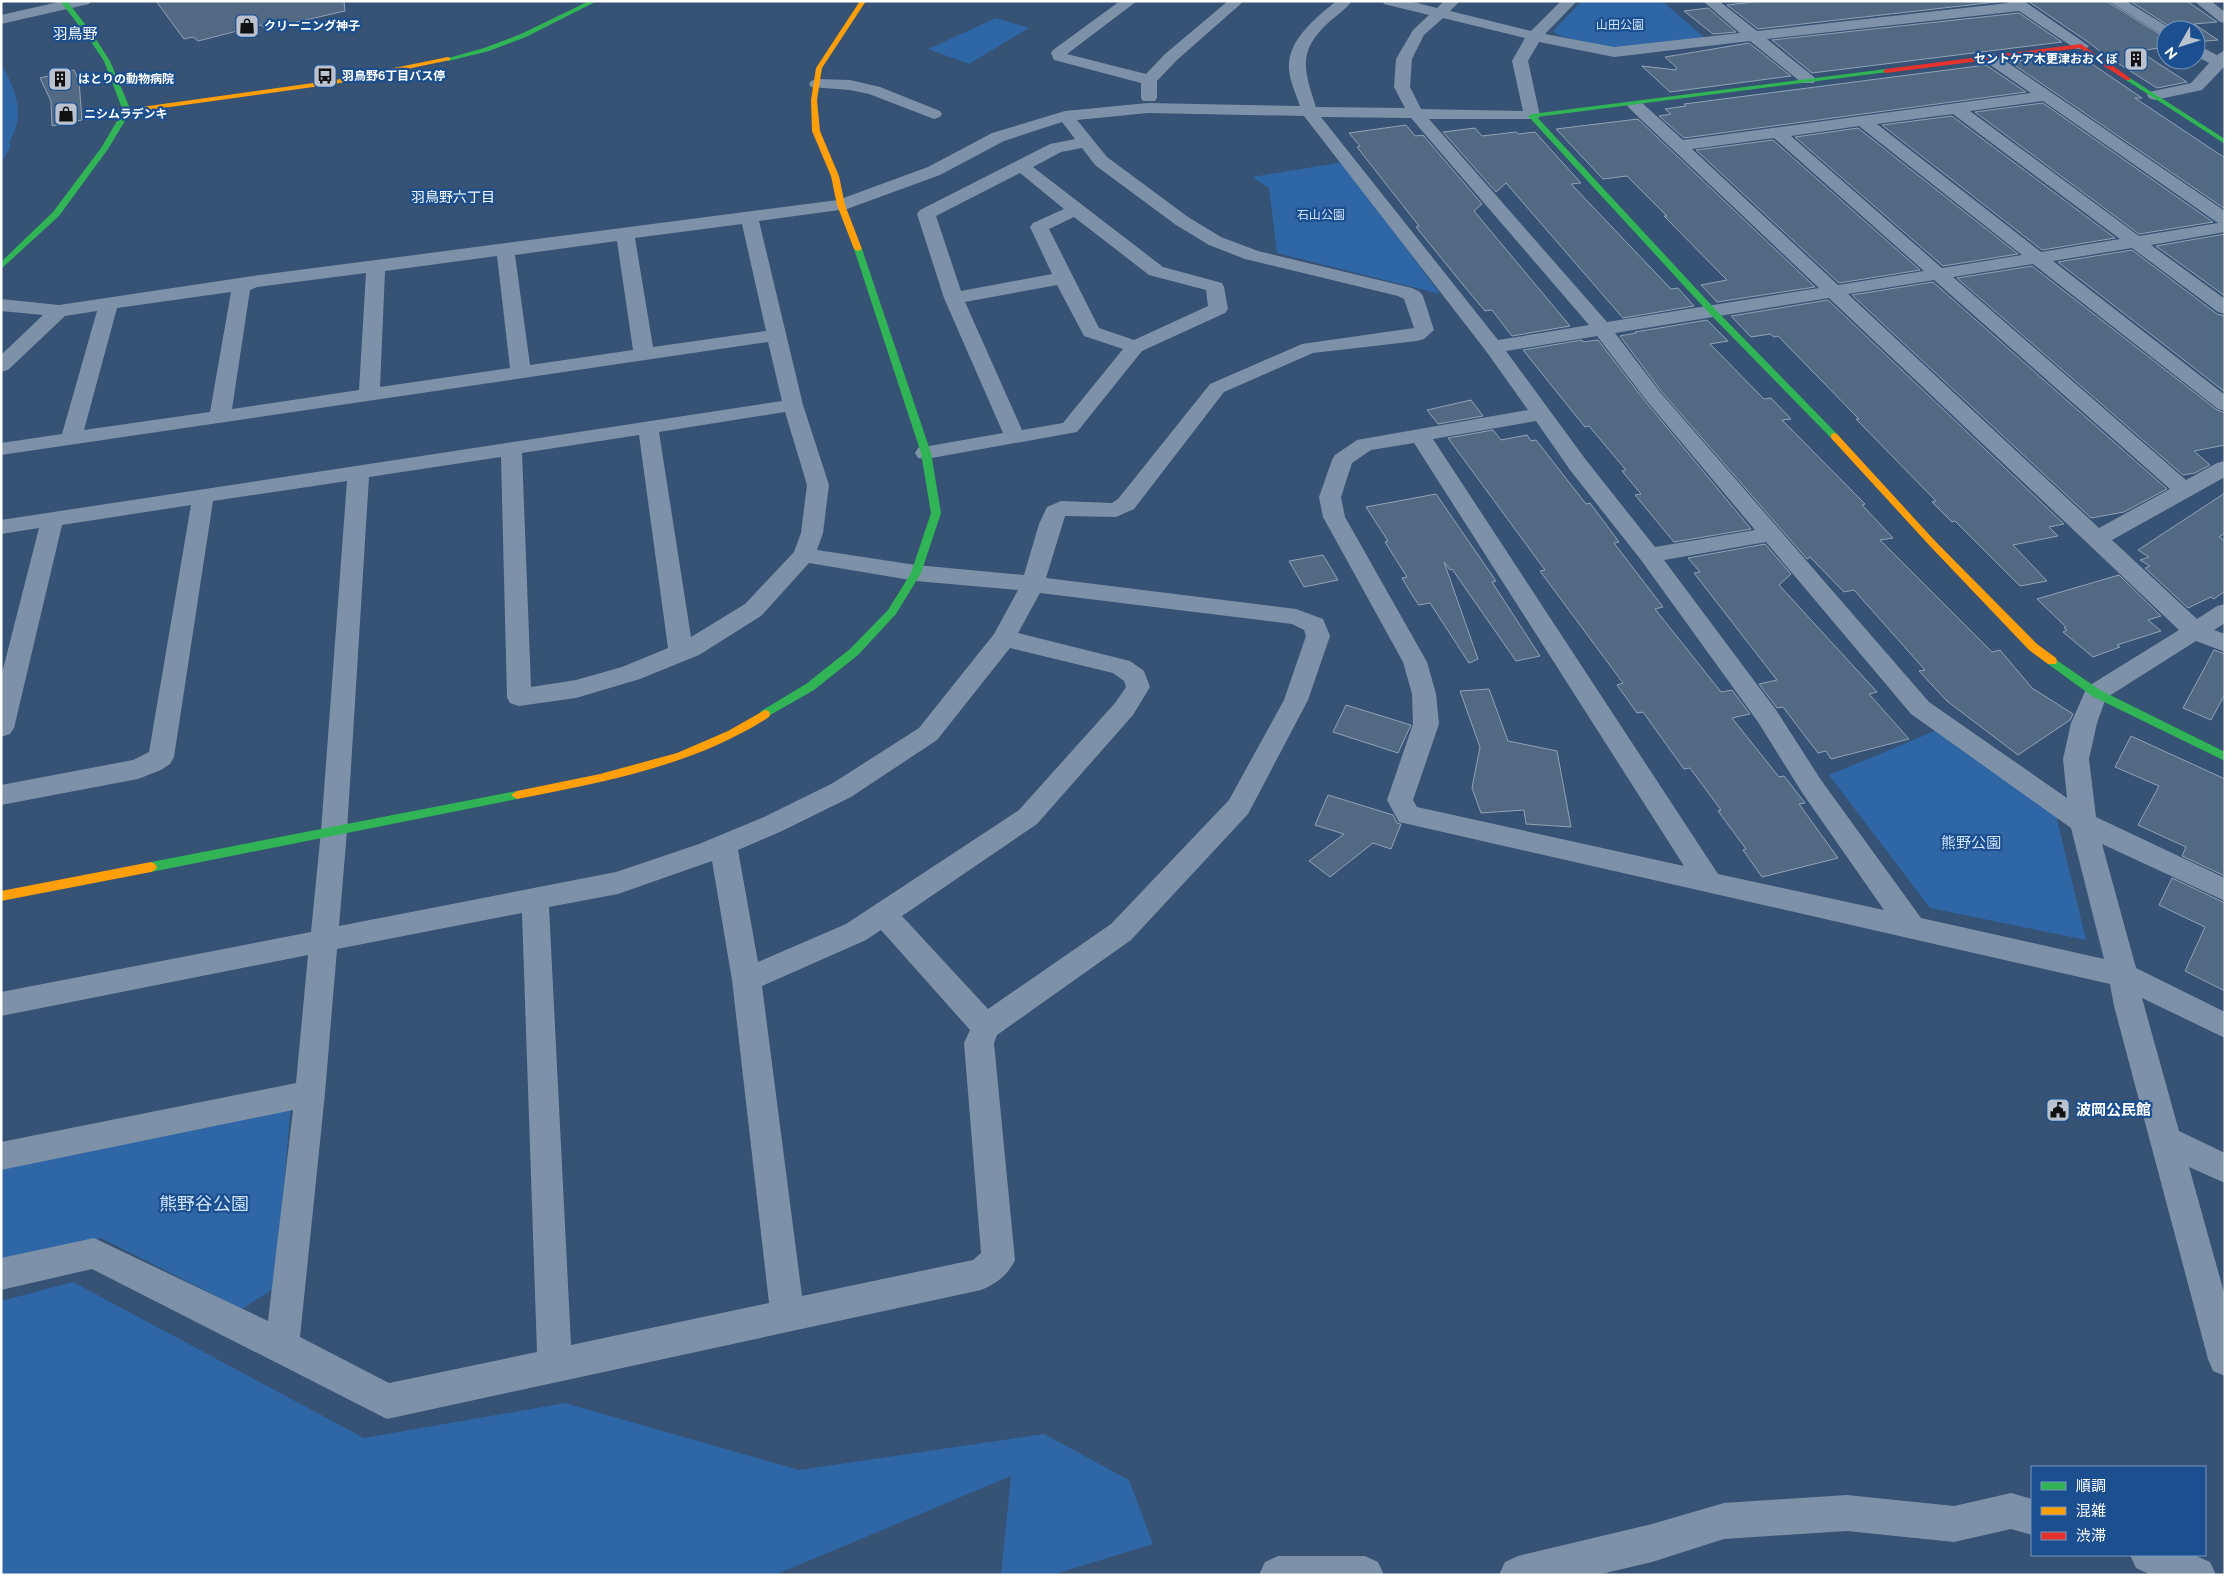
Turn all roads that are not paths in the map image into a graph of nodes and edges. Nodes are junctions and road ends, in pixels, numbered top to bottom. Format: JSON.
{"nodes":[{"id":1,"x":84,"y":1,"type":"edge"},
{"id":2,"x":594,"y":1,"type":"edge"},
{"id":3,"x":863,"y":1,"type":"edge"},
{"id":4,"x":1130,"y":1,"type":"edge"},
{"id":5,"x":1236,"y":1,"type":"edge"},
{"id":6,"x":1345,"y":1,"type":"edge"},
{"id":7,"x":1390,"y":1,"type":"edge"},
{"id":8,"x":1453,"y":1,"type":"edge"},
{"id":9,"x":1570,"y":1,"type":"edge"},
{"id":10,"x":1710,"y":1,"type":"edge"},
{"id":11,"x":2115,"y":1,"type":"edge"},
{"id":12,"x":2201,"y":1,"type":"edge"},
{"id":13,"x":64,"y":3,"type":"edge"},
{"id":14,"x":2017,"y":4,"type":"edge"},
{"id":15,"x":1440,"y":12,"type":"junction"},
{"id":16,"x":2225,"y":18,"type":"edge"},
{"id":17,"x":1,"y":20,"type":"edge"},
{"id":18,"x":2156,"y":26,"type":"edge"},
{"id":19,"x":1534,"y":36,"type":"junction"},
{"id":20,"x":1754,"y":37,"type":"junction"},
{"id":21,"x":2081,"y":46,"type":"junction"},
{"id":22,"x":2206,"y":53,"type":"edge"},
{"id":23,"x":1989,"y":56,"type":"junction"},
{"id":24,"x":2222,"y":59,"type":"edge"},
{"id":25,"x":1150,"y":80,"type":"junction"},
{"id":26,"x":1808,"y":80,"type":"junction"},
{"id":27,"x":816,"y":84,"type":"junction"},
{"id":28,"x":2155,"y":95,"type":"junction"},
{"id":29,"x":2046,"y":96,"type":"junction"},
{"id":30,"x":1635,"y":105,"type":"junction"},
{"id":31,"x":1148,"y":108,"type":"junction"},
{"id":32,"x":1957,"y":109,"type":"junction"},
{"id":33,"x":127,"y":111,"type":"junction"},
{"id":34,"x":1310,"y":113,"type":"junction"},
{"id":35,"x":934,"y":114,"type":"dead end"},
{"id":36,"x":1416,"y":114,"type":"junction"},
{"id":37,"x":1065,"y":116,"type":"junction"},
{"id":38,"x":1532,"y":116,"type":"junction"},
{"id":39,"x":1864,"y":122,"type":"junction"},
{"id":40,"x":1778,"y":133,"type":"junction"},
{"id":41,"x":1086,"y":142,"type":"junction"},
{"id":42,"x":2225,"y":142,"type":"edge"},
{"id":43,"x":1679,"y":146,"type":"junction"},
{"id":44,"x":1021,"y":166,"type":"junction"},
{"id":45,"x":841,"y":205,"type":"junction"},
{"id":46,"x":1076,"y":210,"type":"junction"},
{"id":47,"x":749,"y":217,"type":"junction"},
{"id":48,"x":2225,"y":220,"type":"edge"},
{"id":49,"x":2225,"y":227,"type":"edge"},
{"id":50,"x":625,"y":234,"type":"junction"},
{"id":51,"x":2135,"y":241,"type":"junction"},
{"id":52,"x":512,"y":249,"type":"junction"},
{"id":53,"x":2035,"y":256,"type":"junction"},
{"id":54,"x":1,"y":267,"type":"edge"},
{"id":55,"x":370,"y":267,"type":"junction"},
{"id":56,"x":1937,"y":273,"type":"junction"},
{"id":57,"x":1063,"y":278,"type":"junction"},
{"id":58,"x":244,"y":284,"type":"junction"},
{"id":59,"x":1833,"y":291,"type":"junction"},
{"id":60,"x":954,"y":298,"type":"junction"},
{"id":61,"x":108,"y":303,"type":"junction"},
{"id":62,"x":1,"y":305,"type":"edge"},
{"id":63,"x":2225,"y":308,"type":"edge"},
{"id":64,"x":59,"y":311,"type":"junction"},
{"id":65,"x":1712,"y":311,"type":"junction"},
{"id":66,"x":1603,"y":330,"type":"junction"},
{"id":67,"x":777,"y":335,"type":"junction"},
{"id":68,"x":1134,"y":347,"type":"junction"},
{"id":69,"x":1493,"y":347,"type":"junction"},
{"id":70,"x":644,"y":354,"type":"junction"},
{"id":71,"x":1,"y":366,"type":"edge"},
{"id":72,"x":522,"y":372,"type":"junction"},
{"id":73,"x":369,"y":395,"type":"junction"},
{"id":74,"x":793,"y":405,"type":"junction"},
{"id":75,"x":2225,"y":405,"type":"edge"},
{"id":76,"x":1541,"y":414,"type":"junction"},
{"id":77,"x":220,"y":417,"type":"junction"},
{"id":78,"x":648,"y":427,"type":"junction"},
{"id":79,"x":1420,"y":436,"type":"junction"},
{"id":80,"x":1015,"y":437,"type":"junction"},
{"id":81,"x":71,"y":439,"type":"junction"},
{"id":82,"x":1,"y":449,"type":"edge"},
{"id":83,"x":511,"y":449,"type":"junction"},
{"id":84,"x":926,"y":453,"type":"junction"},
{"id":85,"x":2225,"y":468,"type":"edge"},
{"id":86,"x":358,"y":472,"type":"junction"},
{"id":87,"x":2184,"y":490,"type":"junction"},
{"id":88,"x":203,"y":496,"type":"junction"},
{"id":89,"x":52,"y":520,"type":"junction"},
{"id":90,"x":1,"y":527,"type":"edge"},
{"id":91,"x":1771,"y":534,"type":"junction"},
{"id":92,"x":2097,"y":539,"type":"junction"},
{"id":93,"x":804,"y":554,"type":"junction"},
{"id":94,"x":1648,"y":555,"type":"junction"},
{"id":95,"x":916,"y":573,"type":"junction"},
{"id":96,"x":1033,"y":584,"type":"junction"},
{"id":97,"x":2225,"y":612,"type":"edge"},
{"id":98,"x":2195,"y":632,"type":"junction"},
{"id":99,"x":1004,"y":638,"type":"junction"},
{"id":100,"x":2225,"y":644,"type":"edge"},
{"id":101,"x":681,"y":653,"type":"junction"},
{"id":102,"x":2096,"y":693,"type":"junction"},
{"id":103,"x":1,"y":728,"type":"edge"},
{"id":104,"x":2225,"y":756,"type":"edge"},
{"id":105,"x":1,"y":795,"type":"edge"},
{"id":106,"x":2083,"y":823,"type":"junction"},
{"id":107,"x":334,"y":831,"type":"junction"},
{"id":108,"x":723,"y":845,"type":"junction"},
{"id":109,"x":1709,"y":882,"type":"junction"},
{"id":110,"x":2225,"y":890,"type":"edge"},
{"id":111,"x":1,"y":896,"type":"edge"},
{"id":112,"x":535,"y":899,"type":"junction"},
{"id":113,"x":883,"y":914,"type":"junction"},
{"id":114,"x":1912,"y":928,"type":"junction"},
{"id":115,"x":323,"y":940,"type":"junction"},
{"id":116,"x":2123,"y":975,"type":"junction"},
{"id":117,"x":747,"y":980,"type":"junction"},
{"id":118,"x":1,"y":1004,"type":"edge"},
{"id":119,"x":2225,"y":1026,"type":"edge"},
{"id":120,"x":986,"y":1027,"type":"junction"},
{"id":121,"x":310,"y":1093,"type":"junction"},
{"id":122,"x":2165,"y":1140,"type":"junction"},
{"id":123,"x":1,"y":1156,"type":"edge"},
{"id":124,"x":2225,"y":1169,"type":"edge"},
{"id":125,"x":1,"y":1274,"type":"edge"},
{"id":126,"x":787,"y":1316,"type":"junction"},
{"id":127,"x":282,"y":1346,"type":"junction"},
{"id":128,"x":2225,"y":1359,"type":"edge"},
{"id":129,"x":555,"y":1365,"type":"junction"},
{"id":130,"x":2031,"y":1517,"type":"edge"},
{"id":131,"x":2151,"y":1556,"type":"edge"},
{"id":132,"x":1278,"y":1575,"type":"edge"},
{"id":133,"x":1365,"y":1575,"type":"edge"},
{"id":134,"x":1518,"y":1575,"type":"edge"},
{"id":135,"x":2197,"y":1575,"type":"edge"}],
"edges":[{"from":1,"to":13,"type":"street"},
{"from":2,"to":33,"type":"street"},
{"from":3,"to":27,"type":"street"},
{"from":4,"to":25,"type":"street"},
{"from":5,"to":25,"type":"street"},
{"from":6,"to":34,"type":"street"},
{"from":7,"to":15,"type":"street"},
{"from":8,"to":15,"type":"street"},
{"from":9,"to":19,"type":"street"},
{"from":10,"to":20,"type":"street"},
{"from":11,"to":18,"type":"street"},
{"from":12,"to":16,"type":"street"},
{"from":13,"to":17,"type":"street"},
{"from":13,"to":33,"type":"street"},
{"from":14,"to":20,"type":"street"},
{"from":14,"to":21,"type":"street"},
{"from":15,"to":19,"type":"street"},
{"from":15,"to":36,"type":"street"},
{"from":19,"to":20,"type":"street"},
{"from":19,"to":38,"type":"street"},
{"from":20,"to":26,"type":"street"},
{"from":21,"to":23,"type":"street"},
{"from":21,"to":28,"type":"street"},
{"from":22,"to":24,"type":"street"},
{"from":23,"to":26,"type":"street"},
{"from":23,"to":29,"type":"street"},
{"from":24,"to":28,"type":"street"},
{"from":25,"to":31,"type":"street"},
{"from":26,"to":30,"type":"street"},
{"from":27,"to":35,"type":"street"},
{"from":27,"to":45,"type":"street"},
{"from":28,"to":42,"type":"street"},
{"from":29,"to":32,"type":"street"},
{"from":29,"to":48,"type":"street"},
{"from":30,"to":38,"type":"street"},
{"from":30,"to":43,"type":"street"},
{"from":31,"to":34,"type":"street"},
{"from":31,"to":37,"type":"street"},
{"from":32,"to":39,"type":"street"},
{"from":32,"to":51,"type":"street"},
{"from":33,"to":54,"type":"street"},
{"from":34,"to":36,"type":"street"},
{"from":34,"to":69,"type":"street"},
{"from":36,"to":38,"type":"street"},
{"from":36,"to":66,"type":"street"},
{"from":37,"to":41,"type":"street"},
{"from":37,"to":45,"type":"street"},
{"from":38,"to":65,"type":"street"},
{"from":39,"to":40,"type":"street"},
{"from":39,"to":53,"type":"street"},
{"from":40,"to":43,"type":"street"},
{"from":40,"to":56,"type":"street"},
{"from":41,"to":44,"type":"street"},
{"from":41,"to":96,"type":"street"},
{"from":43,"to":59,"type":"street"},
{"from":44,"to":46,"type":"street"},
{"from":44,"to":60,"type":"street"},
{"from":45,"to":47,"type":"street"},
{"from":45,"to":84,"type":"street"},
{"from":46,"to":57,"type":"street"},
{"from":46,"to":68,"type":"street"},
{"from":47,"to":50,"type":"street"},
{"from":47,"to":67,"type":"street"},
{"from":49,"to":51,"type":"street"},
{"from":50,"to":52,"type":"street"},
{"from":50,"to":70,"type":"street"},
{"from":51,"to":53,"type":"street"},
{"from":51,"to":63,"type":"street"},
{"from":52,"to":55,"type":"street"},
{"from":52,"to":72,"type":"street"},
{"from":53,"to":56,"type":"street"},
{"from":53,"to":75,"type":"street"},
{"from":55,"to":58,"type":"street"},
{"from":55,"to":73,"type":"street"},
{"from":56,"to":59,"type":"street"},
{"from":56,"to":87,"type":"street"},
{"from":57,"to":60,"type":"street"},
{"from":57,"to":68,"type":"street"},
{"from":58,"to":61,"type":"street"},
{"from":58,"to":77,"type":"street"},
{"from":59,"to":65,"type":"street"},
{"from":59,"to":92,"type":"street"},
{"from":60,"to":80,"type":"street"},
{"from":61,"to":64,"type":"street"},
{"from":61,"to":81,"type":"street"},
{"from":62,"to":64,"type":"street"},
{"from":64,"to":71,"type":"street"},
{"from":65,"to":66,"type":"street"},
{"from":65,"to":102,"type":"street"},
{"from":66,"to":69,"type":"street"},
{"from":66,"to":91,"type":"street"},
{"from":67,"to":70,"type":"street"},
{"from":67,"to":74,"type":"street"},
{"from":68,"to":80,"type":"street"},
{"from":69,"to":76,"type":"street"},
{"from":70,"to":72,"type":"street"},
{"from":72,"to":73,"type":"street"},
{"from":73,"to":77,"type":"street"},
{"from":74,"to":78,"type":"street"},
{"from":74,"to":93,"type":"street"},
{"from":76,"to":79,"type":"street"},
{"from":76,"to":94,"type":"street"},
{"from":77,"to":81,"type":"street"},
{"from":78,"to":83,"type":"street"},
{"from":78,"to":101,"type":"street"},
{"from":79,"to":109,"type":"street"},
{"from":79,"to":109,"type":"street"},
{"from":80,"to":84,"type":"street"},
{"from":81,"to":82,"type":"street"},
{"from":83,"to":86,"type":"street"},
{"from":83,"to":101,"type":"street"},
{"from":84,"to":95,"type":"street"},
{"from":85,"to":87,"type":"street"},
{"from":86,"to":88,"type":"street"},
{"from":86,"to":107,"type":"street"},
{"from":87,"to":92,"type":"street"},
{"from":88,"to":89,"type":"street"},
{"from":88,"to":105,"type":"street"},
{"from":89,"to":90,"type":"street"},
{"from":89,"to":103,"type":"street"},
{"from":91,"to":94,"type":"street"},
{"from":91,"to":106,"type":"street"},
{"from":92,"to":98,"type":"street"},
{"from":93,"to":95,"type":"street"},
{"from":93,"to":101,"type":"street"},
{"from":94,"to":114,"type":"street"},
{"from":95,"to":96,"type":"street"},
{"from":95,"to":107,"type":"street"},
{"from":96,"to":99,"type":"street"},
{"from":96,"to":120,"type":"street"},
{"from":97,"to":98,"type":"street"},
{"from":98,"to":100,"type":"street"},
{"from":98,"to":102,"type":"street"},
{"from":99,"to":108,"type":"street"},
{"from":99,"to":113,"type":"street"},
{"from":102,"to":104,"type":"street"},
{"from":102,"to":106,"type":"street"},
{"from":106,"to":110,"type":"street"},
{"from":106,"to":116,"type":"street"},
{"from":107,"to":111,"type":"street"},
{"from":107,"to":115,"type":"street"},
{"from":108,"to":112,"type":"street"},
{"from":108,"to":117,"type":"street"},
{"from":109,"to":114,"type":"street"},
{"from":112,"to":115,"type":"street"},
{"from":112,"to":129,"type":"street"},
{"from":113,"to":117,"type":"street"},
{"from":113,"to":120,"type":"street"},
{"from":114,"to":116,"type":"street"},
{"from":115,"to":118,"type":"street"},
{"from":115,"to":121,"type":"street"},
{"from":116,"to":119,"type":"street"},
{"from":116,"to":122,"type":"street"},
{"from":117,"to":126,"type":"street"},
{"from":120,"to":126,"type":"street"},
{"from":121,"to":123,"type":"street"},
{"from":121,"to":127,"type":"street"},
{"from":122,"to":124,"type":"street"},
{"from":122,"to":128,"type":"street"},
{"from":125,"to":127,"type":"street"},
{"from":126,"to":129,"type":"street"},
{"from":127,"to":129,"type":"street"},
{"from":130,"to":134,"type":"street"},
{"from":131,"to":135,"type":"street"},
{"from":132,"to":133,"type":"street"}]}
